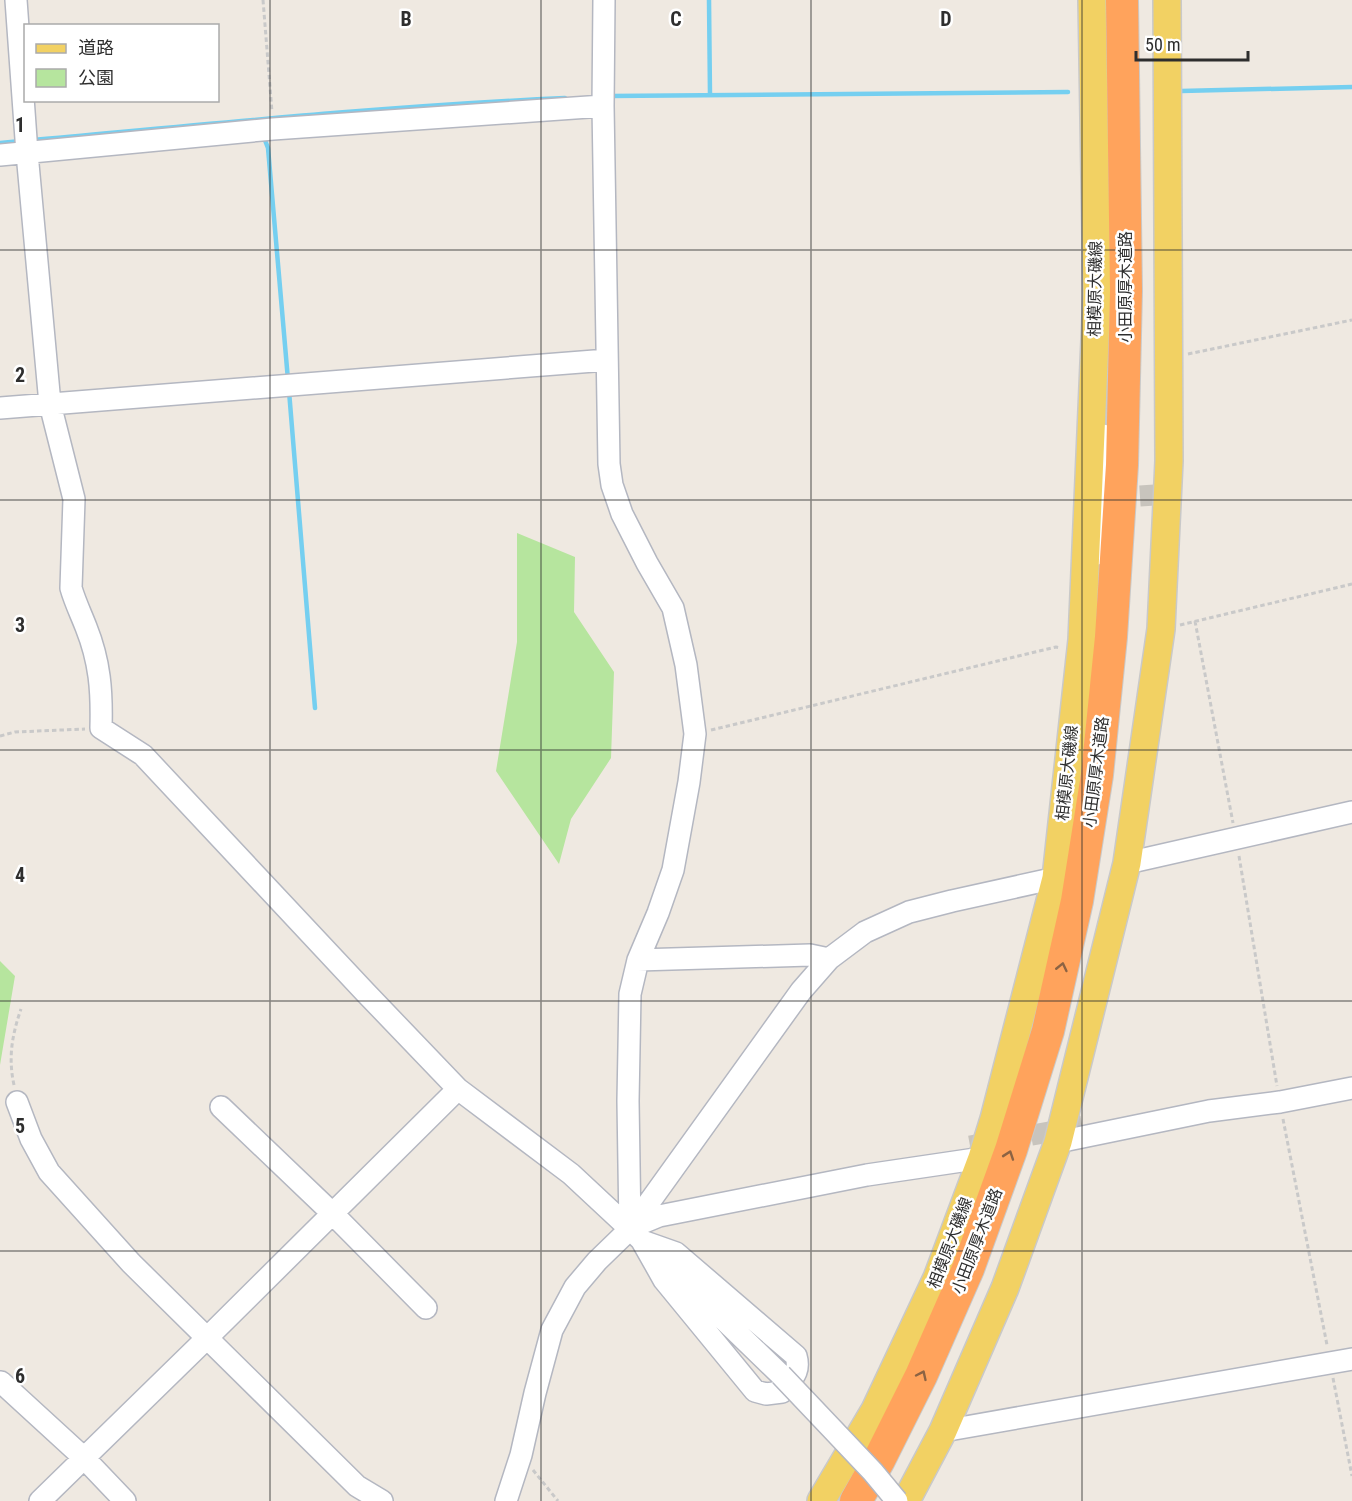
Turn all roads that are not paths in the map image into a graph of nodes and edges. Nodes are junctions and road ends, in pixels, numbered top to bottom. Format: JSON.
{"nodes":[{"id":1,"x":16,"y":0,"type":"edge"},
{"id":2,"x":604,"y":0,"type":"edge"},
{"id":3,"x":1092,"y":0,"type":"edge"},
{"id":4,"x":1122,"y":0,"type":"edge"},
{"id":5,"x":1142,"y":0,"type":"edge"},
{"id":6,"x":1167,"y":0,"type":"edge"},
{"id":7,"x":603,"y":106,"type":"junction"},
{"id":8,"x":27,"y":153,"type":"junction"},
{"id":9,"x":0,"y":155,"type":"edge"},
{"id":10,"x":1167,"y":292,"type":"junction"},
{"id":11,"x":1097,"y":294,"type":"junction"},
{"id":12,"x":607,"y":360,"type":"junction"},
{"id":13,"x":50,"y":404,"type":"junction"},
{"id":14,"x":0,"y":408,"type":"edge"},
{"id":15,"x":1152,"y":687,"type":"junction"},
{"id":16,"x":1073,"y":719,"type":"junction"},
{"id":17,"x":1352,"y":812,"type":"edge"},
{"id":18,"x":1127,"y":863,"type":"junction"},
{"id":19,"x":1056,"y":878,"type":"junction"},
{"id":20,"x":829,"y":959,"type":"junction"},
{"id":21,"x":638,"y":960,"type":"junction"},
{"id":22,"x":1352,"y":1088,"type":"edge"},
{"id":23,"x":458,"y":1089,"type":"junction"},
{"id":24,"x":17,"y":1102,"type":"road end"},
{"id":25,"x":221,"y":1107,"type":"dead end"},
{"id":26,"x":1209,"y":1111,"type":"junction"},
{"id":27,"x":1089,"y":1125,"type":"tunnel mouth"},
{"id":28,"x":1058,"y":1142,"type":"junction"},
{"id":29,"x":976,"y":1152,"type":"junction"},
{"id":30,"x":333,"y":1214,"type":"junction"},
{"id":31,"x":636,"y":1235,"type":"junction"},
{"id":32,"x":426,"y":1308,"type":"dead end"},
{"id":33,"x":207,"y":1338,"type":"junction"},
{"id":34,"x":1352,"y":1359,"type":"edge"},
{"id":35,"x":2,"y":1382,"type":"dead end"},
{"id":36,"x":943,"y":1431,"type":"junction"},
{"id":37,"x":84,"y":1458,"type":"junction"},
{"id":38,"x":40,"y":1501,"type":"edge"},
{"id":39,"x":125,"y":1501,"type":"edge"},
{"id":40,"x":382,"y":1501,"type":"edge"},
{"id":41,"x":506,"y":1501,"type":"edge"},
{"id":42,"x":821,"y":1501,"type":"edge"},
{"id":43,"x":856,"y":1501,"type":"edge"},
{"id":44,"x":878,"y":1501,"type":"edge"},
{"id":45,"x":897,"y":1501,"type":"edge"},
{"id":46,"x":906,"y":1501,"type":"edge"}],
"edges":[{"from":1,"to":8,"type":"street"},
{"from":2,"to":7,"type":"street"},
{"from":3,"to":11,"type":"main road","name":"相模原大磯線"},
{"from":43,"to":4,"type":"highway","name":"小田原厚木道路","one_way":true},
{"from":5,"to":44,"type":"highway","name":"小田原厚木道路"},
{"from":6,"to":10,"type":"main road"},
{"from":7,"to":8,"type":"street"},
{"from":7,"to":12,"type":"street"},
{"from":8,"to":9,"type":"street"},
{"from":8,"to":13,"type":"street"},
{"from":10,"to":15,"type":"main road"},
{"from":10,"to":15,"type":"street"},
{"from":11,"to":16,"type":"main road","name":"相模原大磯線"},
{"from":11,"to":16,"type":"street"},
{"from":12,"to":13,"type":"street"},
{"from":12,"to":21,"type":"street"},
{"from":13,"to":14,"type":"street"},
{"from":13,"to":23,"type":"street"},
{"from":15,"to":18,"type":"main road"},
{"from":16,"to":19,"type":"main road","name":"相模原大磯線"},
{"from":17,"to":18,"type":"street"},
{"from":18,"to":28,"type":"main road"},
{"from":19,"to":20,"type":"street"},
{"from":19,"to":29,"type":"main road","name":"相模原大磯線"},
{"from":20,"to":21,"type":"street"},
{"from":20,"to":31,"type":"street"},
{"from":21,"to":31,"type":"street"},
{"from":22,"to":26,"type":"street"},
{"from":23,"to":30,"type":"street"},
{"from":23,"to":31,"type":"street"},
{"from":24,"to":33,"type":"street"},
{"from":25,"to":30,"type":"street"},
{"from":26,"to":27,"type":"street"},
{"from":26,"to":28,"type":"street"},
{"from":28,"to":36,"type":"main road"},
{"from":29,"to":31,"type":"street"},
{"from":29,"to":42,"type":"main road","name":"相模原大磯線"},
{"from":30,"to":32,"type":"street"},
{"from":30,"to":33,"type":"street"},
{"from":31,"to":31,"type":"street"},
{"from":31,"to":41,"type":"street"},
{"from":31,"to":45,"type":"street","bridge":true},
{"from":33,"to":37,"type":"street"},
{"from":33,"to":40,"type":"street"},
{"from":34,"to":36,"type":"street"},
{"from":35,"to":37,"type":"street"},
{"from":36,"to":46,"type":"main road"},
{"from":37,"to":38,"type":"street"},
{"from":37,"to":39,"type":"street"}]}
